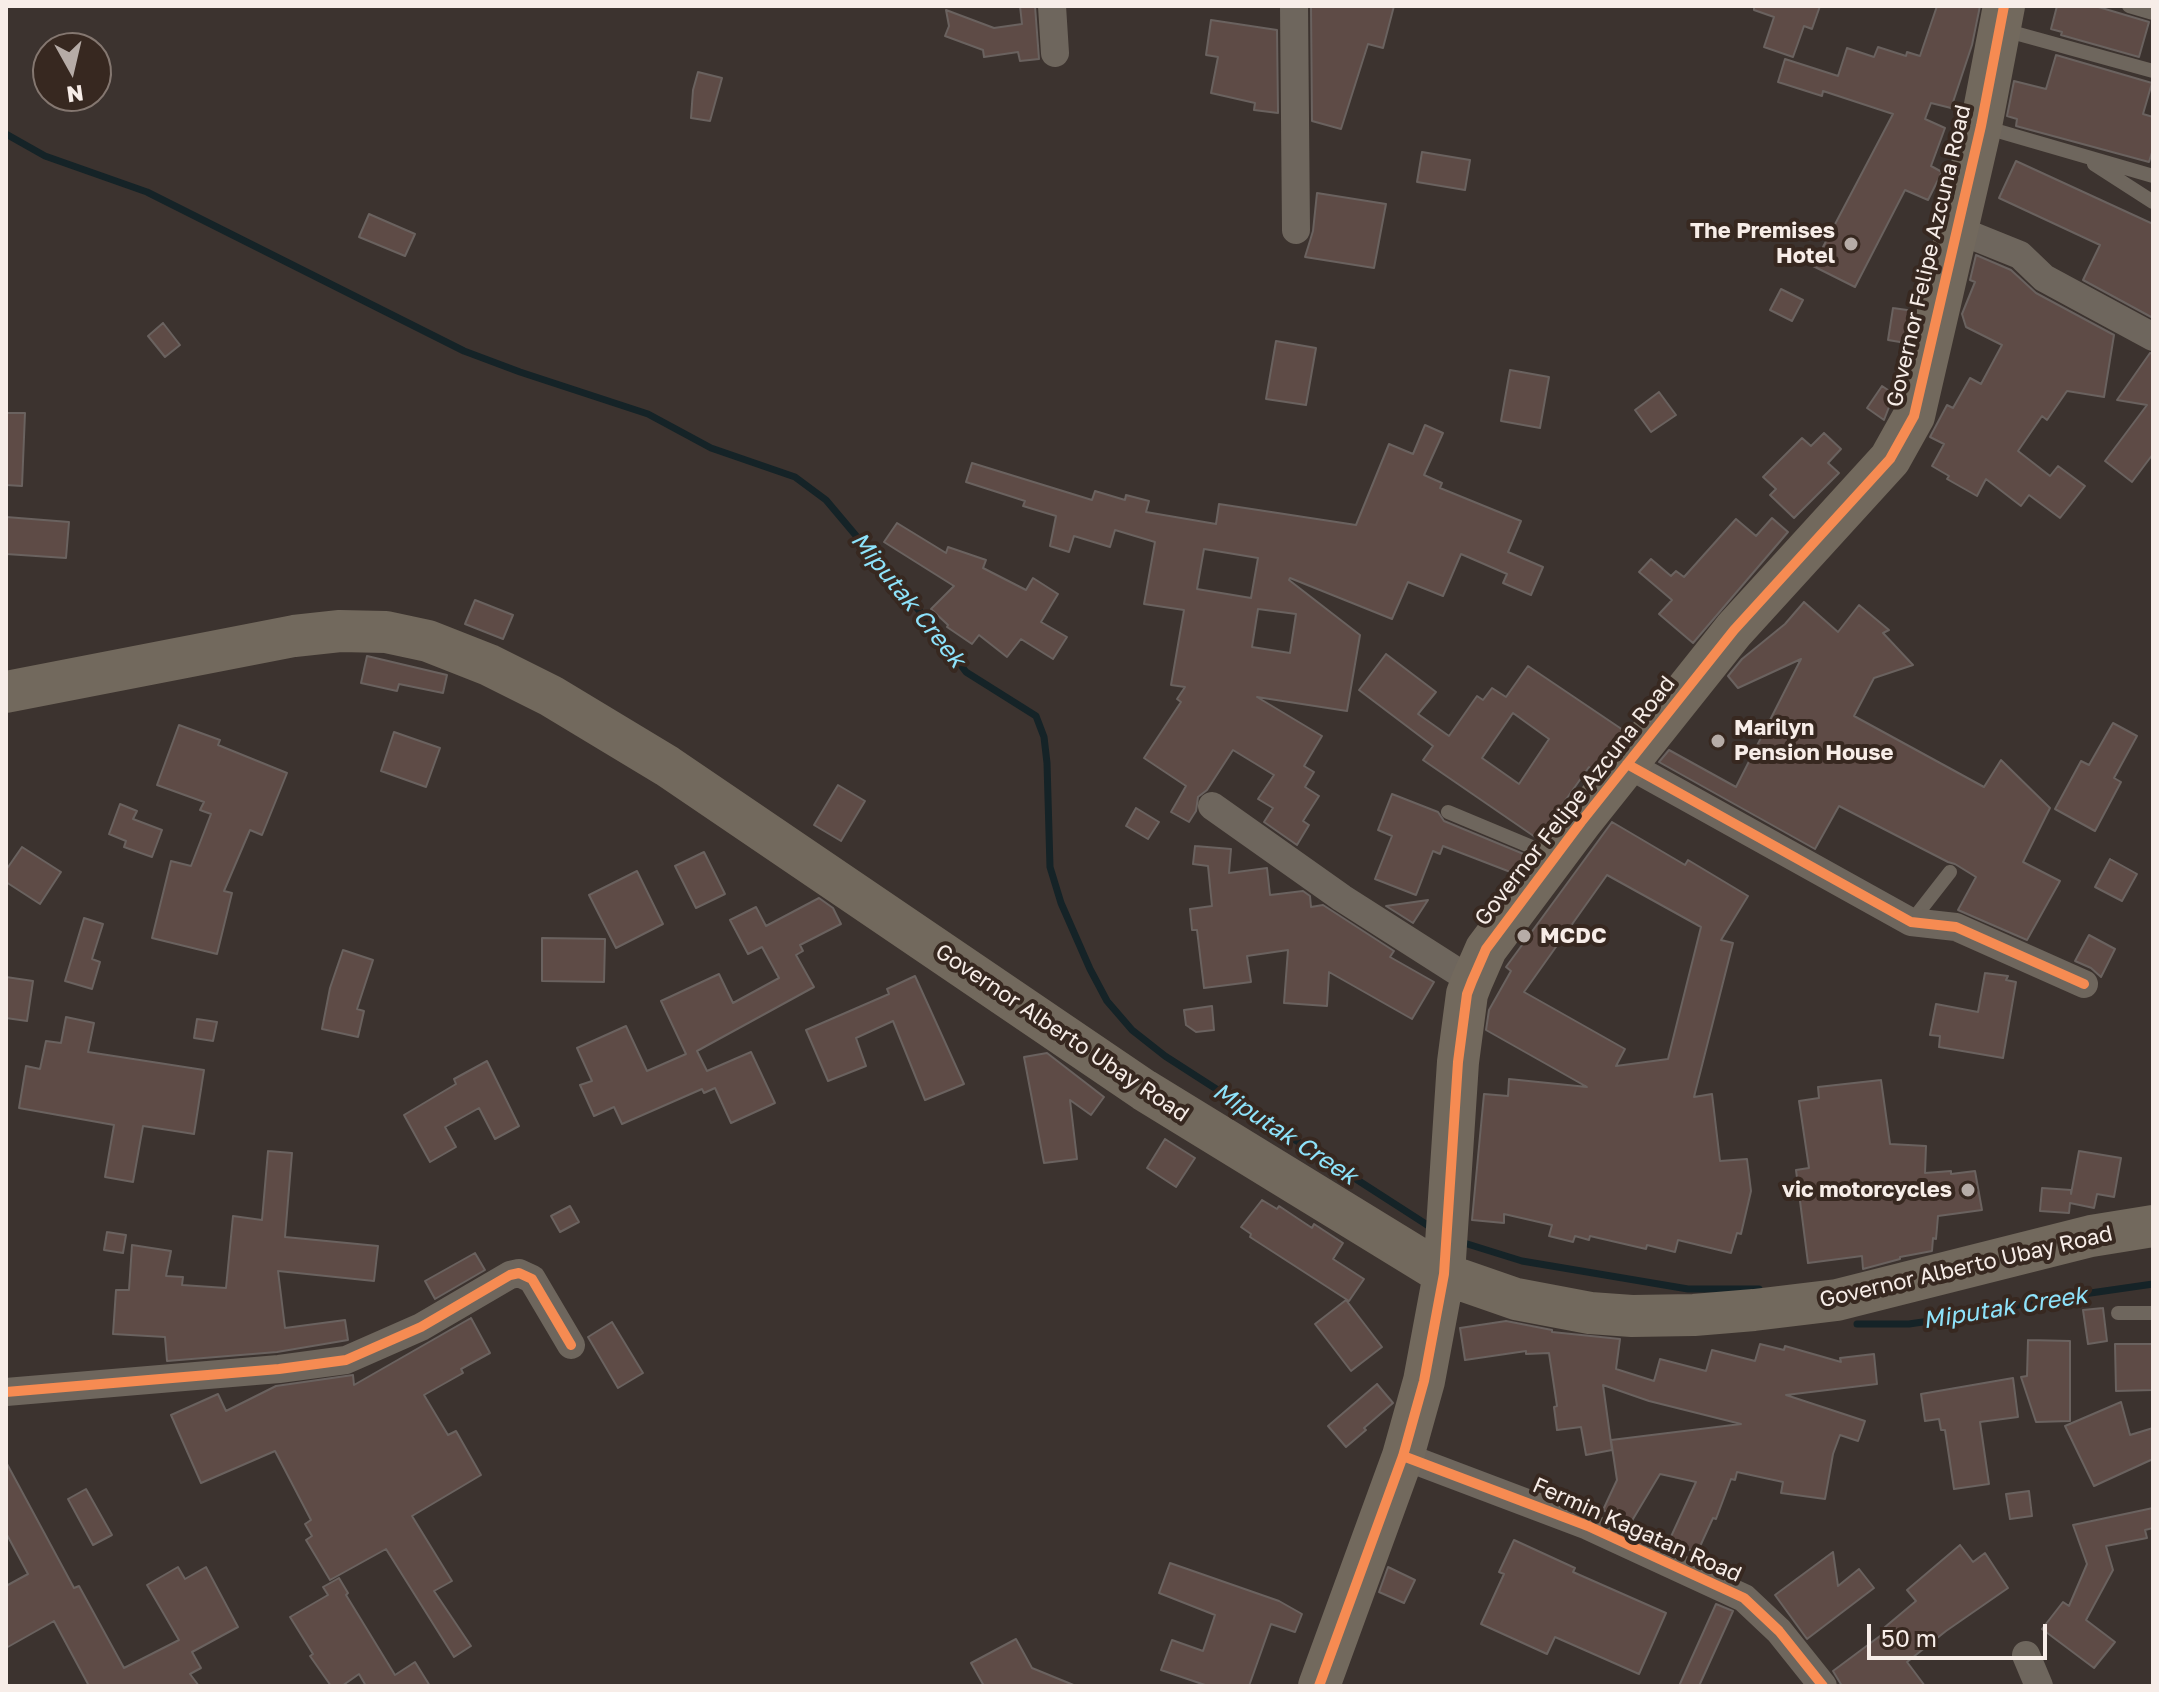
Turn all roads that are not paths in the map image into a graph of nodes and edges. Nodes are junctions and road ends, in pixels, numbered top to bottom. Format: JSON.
{"nodes":[{"id":1,"x":1052,"y":6,"type":"edge"},
{"id":2,"x":1294,"y":6,"type":"edge"},
{"id":3,"x":2129,"y":6,"type":"edge"},
{"id":4,"x":2153,"y":13,"type":"edge"},
{"id":5,"x":2002,"y":18,"type":"edge"},
{"id":6,"x":1055,"y":53,"type":"dead end"},
{"id":7,"x":2153,"y":71,"type":"edge"},
{"id":8,"x":1981,"y":126,"type":"junction"},
{"id":9,"x":2080,"y":156,"type":"junction"},
{"id":10,"x":2153,"y":176,"type":"edge"},
{"id":11,"x":2153,"y":202,"type":"edge"},
{"id":12,"x":1296,"y":230,"type":"dead end"},
{"id":13,"x":1958,"y":230,"type":"junction"},
{"id":14,"x":2153,"y":337,"type":"edge"},
{"id":15,"x":6,"y":692,"type":"edge"},
{"id":16,"x":1627,"y":764,"type":"junction"},
{"id":17,"x":1212,"y":806,"type":"dead end"},
{"id":18,"x":1448,"y":812,"type":"dead end"},
{"id":19,"x":1555,"y":856,"type":"junction"},
{"id":20,"x":1950,"y":872,"type":"dead end"},
{"id":21,"x":1911,"y":922,"type":"junction"},
{"id":22,"x":1472,"y":981,"type":"junction"},
{"id":23,"x":2084,"y":984,"type":"dead end"},
{"id":24,"x":2153,"y":1226,"type":"edge"},
{"id":25,"x":1445,"y":1244,"type":"junction"},
{"id":26,"x":2118,"y":1313,"type":"dead end"},
{"id":27,"x":2153,"y":1313,"type":"edge"},
{"id":28,"x":571,"y":1345,"type":"dead end"},
{"id":29,"x":6,"y":1392,"type":"edge"},
{"id":30,"x":1403,"y":1456,"type":"junction"},
{"id":31,"x":2026,"y":1655,"type":"dead end"},
{"id":32,"x":1319,"y":1686,"type":"edge"},
{"id":33,"x":1823,"y":1686,"type":"edge"},
{"id":34,"x":2039,"y":1686,"type":"edge"}],
"edges":[{"from":1,"to":6,"type":"street"},
{"from":2,"to":12,"type":"street"},
{"from":3,"to":4,"type":"lane"},
{"from":5,"to":7,"type":"lane"},
{"from":5,"to":8,"type":"main road","name":"Governor Felipe Azcuna Road"},
{"from":8,"to":9,"type":"lane"},
{"from":8,"to":13,"type":"main road","name":"Governor Felipe Azcuna Road"},
{"from":9,"to":10,"type":"lane"},
{"from":9,"to":11,"type":"lane"},
{"from":13,"to":14,"type":"street"},
{"from":13,"to":16,"type":"main road","name":"Governor Felipe Azcuna Road"},
{"from":15,"to":25,"type":"main road","name":"Governor Alberto Ubay Road"},
{"from":16,"to":19,"type":"main road","name":"Governor Felipe Azcuna Road"},
{"from":16,"to":21,"type":"street"},
{"from":17,"to":22,"type":"street"},
{"from":18,"to":19,"type":"lane"},
{"from":19,"to":22,"type":"main road","name":"Governor Felipe Azcuna Road"},
{"from":20,"to":21,"type":"lane"},
{"from":21,"to":23,"type":"street"},
{"from":22,"to":25,"type":"main road","name":"Governor Felipe Azcuna Road"},
{"from":24,"to":25,"type":"main road","name":"Governor Alberto Ubay Road"},
{"from":25,"to":30,"type":"main road","name":"Governor Felipe Azcuna Road"},
{"from":26,"to":27,"type":"lane"},
{"from":28,"to":29,"type":"street"},
{"from":30,"to":32,"type":"main road","name":"Governor Felipe Azcuna Road"},
{"from":30,"to":33,"type":"street","name":"Fermin Kagatan Road"},
{"from":31,"to":34,"type":"street"}]}
